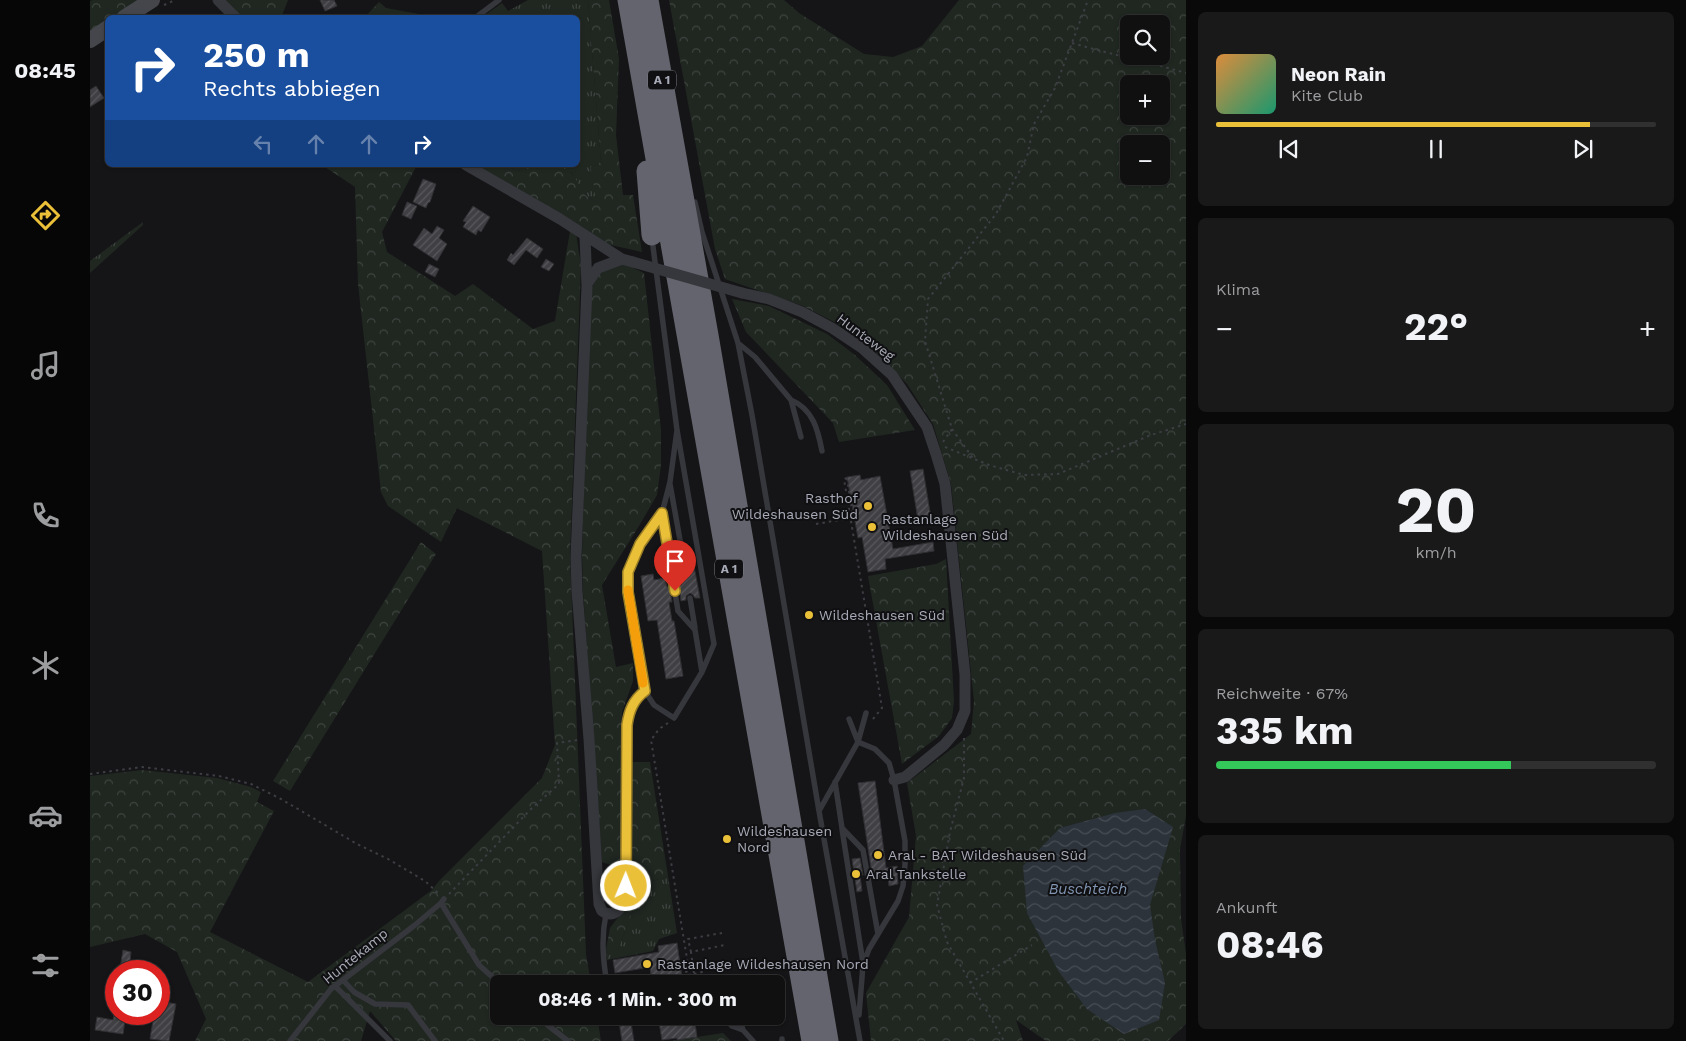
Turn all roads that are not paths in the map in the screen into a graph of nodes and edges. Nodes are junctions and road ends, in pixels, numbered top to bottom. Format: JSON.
{"nodes":[{"id":1,"x":152,"y":0,"type":"edge"},
{"id":2,"x":218,"y":0,"type":"edge"},
{"id":3,"x":499,"y":0,"type":"edge"},
{"id":4,"x":628,"y":0,"type":"edge"},
{"id":5,"x":648,"y":0,"type":"edge"},
{"id":6,"x":129,"y":15,"type":"edge"},
{"id":7,"x":233,"y":15,"type":"edge"},
{"id":8,"x":479,"y":15,"type":"edge"},
{"id":9,"x":105,"y":30,"type":"edge"},
{"id":10,"x":90,"y":40,"type":"edge"},
{"id":11,"x":646,"y":96,"type":"junction"},
{"id":12,"x":469,"y":167,"type":"edge"},
{"id":13,"x":692,"y":194,"type":"dead end"},
{"id":14,"x":652,"y":235,"type":"joint"},
{"id":15,"x":585,"y":236,"type":"junction"},
{"id":16,"x":627,"y":260,"type":"junction"},
{"id":17,"x":586,"y":286,"type":"junction"},
{"id":18,"x":738,"y":343,"type":"junction"},
{"id":19,"x":791,"y":400,"type":"junction"},
{"id":20,"x":677,"y":430,"type":"junction"},
{"id":21,"x":802,"y":437,"type":"dead end"},
{"id":22,"x":822,"y":451,"type":"dead end"},
{"id":23,"x":670,"y":482,"type":"junction"},
{"id":24,"x":662,"y":513,"type":"junction"},
{"id":25,"x":685,"y":568,"type":"dead end"},
{"id":26,"x":690,"y":598,"type":"dead end"},
{"id":27,"x":695,"y":630,"type":"junction"},
{"id":28,"x":702,"y":672,"type":"junction"},
{"id":29,"x":645,"y":691,"type":"junction"},
{"id":30,"x":866,"y":713,"type":"dead end"},
{"id":31,"x":848,"y":719,"type":"dead end"},
{"id":32,"x":858,"y":742,"type":"junction"},
{"id":33,"x":894,"y":780,"type":"junction"},
{"id":34,"x":835,"y":782,"type":"junction"},
{"id":35,"x":819,"y":811,"type":"junction"},
{"id":36,"x":842,"y":828,"type":"junction"},
{"id":37,"x":606,"y":914,"type":"junction"},
{"id":38,"x":878,"y":934,"type":"junction"},
{"id":39,"x":863,"y":965,"type":"junction"},
{"id":40,"x":490,"y":975,"type":"edge"},
{"id":41,"x":606,"y":975,"type":"edge"},
{"id":42,"x":343,"y":980,"type":"junction"},
{"id":43,"x":335,"y":986,"type":"junction"},
{"id":44,"x":858,"y":1024,"type":"junction"},
{"id":45,"x":548,"y":1025,"type":"edge"},
{"id":46,"x":731,"y":1025,"type":"edge"},
{"id":47,"x":742,"y":1025,"type":"edge"},
{"id":48,"x":743,"y":1030,"type":"junction"},
{"id":49,"x":290,"y":1041,"type":"edge"},
{"id":50,"x":390,"y":1041,"type":"edge"},
{"id":51,"x":435,"y":1041,"type":"edge"},
{"id":52,"x":568,"y":1041,"type":"edge"},
{"id":53,"x":753,"y":1041,"type":"edge"},
{"id":54,"x":812,"y":1041,"type":"edge"},
{"id":55,"x":828,"y":1041,"type":"edge"},
{"id":56,"x":860,"y":1041,"type":"edge"}],
"edges":[{"from":1,"to":6,"type":"main road"},
{"from":2,"to":7,"type":"street"},
{"from":3,"to":8,"type":"lane"},
{"from":4,"to":11,"type":"highway","number":"A 1"},
{"from":5,"to":55,"type":"highway","number":"A 1"},
{"from":9,"to":10,"type":"main road"},
{"from":11,"to":14,"type":"highway"},
{"from":11,"to":54,"type":"highway","number":"A 1"},
{"from":12,"to":15,"type":"street","name":"Hunteweg"},
{"from":13,"to":18,"type":"lane"},
{"from":14,"to":20,"type":"lane"},
{"from":15,"to":16,"type":"street","name":"Hunteweg"},
{"from":15,"to":17,"type":"street"},
{"from":16,"to":17,"type":"street"},
{"from":16,"to":33,"type":"street","name":"Hunteweg","bridge":true},
{"from":17,"to":37,"type":"street"},
{"from":18,"to":19,"type":"lane"},
{"from":18,"to":35,"type":"lane"},
{"from":19,"to":21,"type":"lane"},
{"from":19,"to":22,"type":"lane"},
{"from":20,"to":23,"type":"lane"},
{"from":20,"to":28,"type":"lane"},
{"from":23,"to":24,"type":"lane"},
{"from":23,"to":25,"type":"lane"},
{"from":24,"to":27,"type":"lane"},
{"from":24,"to":29,"type":"lane"},
{"from":26,"to":27,"type":"lane"},
{"from":27,"to":28,"type":"lane"},
{"from":28,"to":29,"type":"lane"},
{"from":29,"to":37,"type":"street"},
{"from":30,"to":32,"type":"lane"},
{"from":31,"to":32,"type":"lane"},
{"from":32,"to":33,"type":"lane"},
{"from":32,"to":34,"type":"lane"},
{"from":33,"to":38,"type":"lane"},
{"from":34,"to":35,"type":"lane"},
{"from":34,"to":36,"type":"lane"},
{"from":35,"to":44,"type":"lane"},
{"from":36,"to":38,"type":"lane"},
{"from":36,"to":39,"type":"lane"},
{"from":37,"to":41,"type":"lane"},
{"from":38,"to":39,"type":"lane"},
{"from":39,"to":44,"type":"lane"},
{"from":40,"to":42,"type":"lane","name":"Huntekamp"},
{"from":42,"to":43,"type":"lane","name":"Huntekamp"},
{"from":42,"to":51,"type":"lane"},
{"from":43,"to":49,"type":"lane","name":"Huntekamp"},
{"from":43,"to":50,"type":"lane"},
{"from":44,"to":56,"type":"lane"},
{"from":45,"to":52,"type":"lane"},
{"from":46,"to":48,"type":"lane"},
{"from":47,"to":48,"type":"lane"},
{"from":48,"to":53,"type":"lane"}]}
